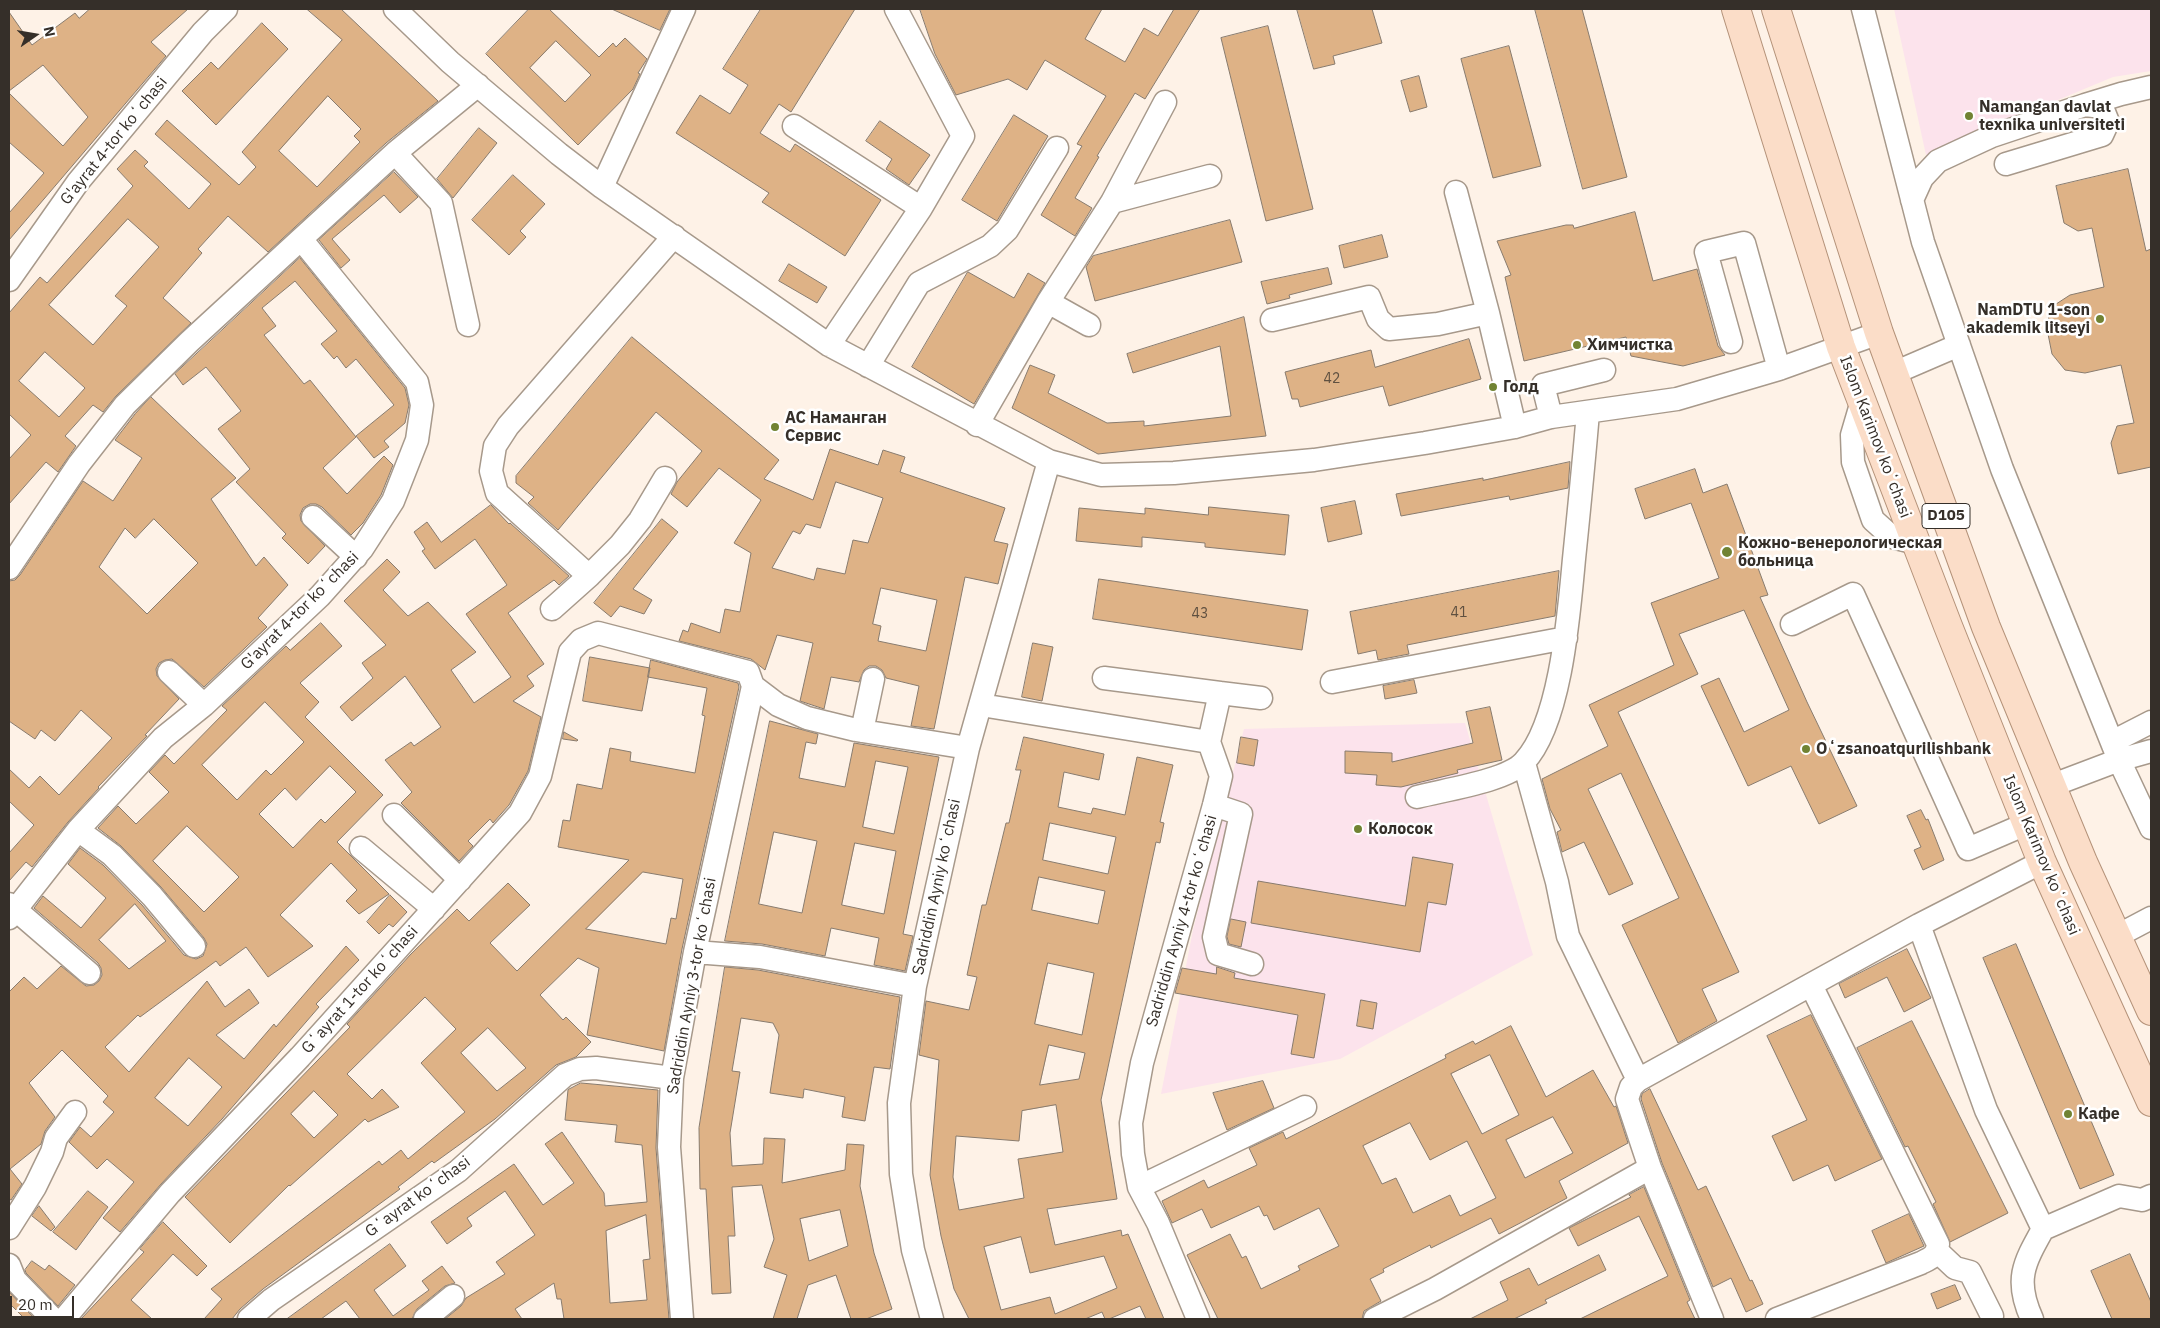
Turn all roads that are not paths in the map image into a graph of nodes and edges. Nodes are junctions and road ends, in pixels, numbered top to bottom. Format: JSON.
{"nodes":[{"id":1,"x":226,"y":9,"type":"edge"},
{"id":2,"x":684,"y":9,"type":"edge"},
{"id":3,"x":896,"y":9,"type":"edge"},
{"id":4,"x":1736,"y":9,"type":"edge"},
{"id":5,"x":1776,"y":9,"type":"edge"},
{"id":6,"x":1863,"y":9,"type":"edge"},
{"id":7,"x":398,"y":10,"type":"edge"},
{"id":8,"x":478,"y":85,"type":"junction"},
{"id":9,"x":2151,"y":87,"type":"edge"},
{"id":10,"x":1166,"y":102,"type":"dead end"},
{"id":11,"x":2085,"y":105,"type":"junction"},
{"id":12,"x":794,"y":126,"type":"dead end"},
{"id":13,"x":1057,"y":148,"type":"dead end"},
{"id":14,"x":395,"y":153,"type":"junction"},
{"id":15,"x":2006,"y":164,"type":"dead end"},
{"id":16,"x":1210,"y":176,"type":"dead end"},
{"id":17,"x":602,"y":187,"type":"junction"},
{"id":18,"x":1456,"y":192,"type":"dead end"},
{"id":19,"x":1912,"y":200,"type":"junction"},
{"id":20,"x":1112,"y":202,"type":"junction"},
{"id":21,"x":921,"y":208,"type":"junction"},
{"id":22,"x":674,"y":236,"type":"junction"},
{"id":23,"x":301,"y":239,"type":"junction"},
{"id":24,"x":9,"y":280,"type":"edge"},
{"id":25,"x":1048,"y":302,"type":"junction"},
{"id":26,"x":1488,"y":313,"type":"junction"},
{"id":27,"x":1272,"y":320,"type":"dead end"},
{"id":28,"x":468,"y":325,"type":"dead end"},
{"id":29,"x":1089,"y":325,"type":"dead end"},
{"id":30,"x":1879,"y":333,"type":"junction"},
{"id":31,"x":1731,"y":342,"type":"dead end"},
{"id":32,"x":1959,"y":345,"type":"junction"},
{"id":33,"x":829,"y":346,"type":"junction"},
{"id":34,"x":1840,"y":347,"type":"junction"},
{"id":35,"x":868,"y":366,"type":"junction"},
{"id":36,"x":1778,"y":369,"type":"junction"},
{"id":37,"x":1604,"y":370,"type":"dead end"},
{"id":38,"x":1894,"y":373,"type":"junction"},
{"id":39,"x":1588,"y":412,"type":"junction"},
{"id":40,"x":1551,"y":417,"type":"junction"},
{"id":41,"x":977,"y":425,"type":"junction"},
{"id":42,"x":1514,"y":427,"type":"junction"},
{"id":43,"x":1049,"y":461,"type":"junction"},
{"id":44,"x":666,"y":478,"type":"dead end"},
{"id":45,"x":313,"y":517,"type":"dead end"},
{"id":46,"x":356,"y":558,"type":"junction"},
{"id":47,"x":9,"y":568,"type":"edge"},
{"id":48,"x":589,"y":576,"type":"junction"},
{"id":49,"x":552,"y":609,"type":"dead end"},
{"id":50,"x":1792,"y":624,"type":"dead end"},
{"id":51,"x":1566,"y":638,"type":"junction"},
{"id":52,"x":168,"y":672,"type":"dead end"},
{"id":53,"x":873,"y":678,"type":"dead end"},
{"id":54,"x":1104,"y":678,"type":"dead end"},
{"id":55,"x":1332,"y":682,"type":"dead end"},
{"id":56,"x":753,"y":686,"type":"junction"},
{"id":57,"x":1220,"y":693,"type":"junction"},
{"id":58,"x":1261,"y":698,"type":"dead end"},
{"id":59,"x":204,"y":705,"type":"junction"},
{"id":60,"x":981,"y":705,"type":"junction"},
{"id":61,"x":2151,"y":722,"type":"edge"},
{"id":62,"x":862,"y":731,"type":"junction"},
{"id":63,"x":1209,"y":742,"type":"junction"},
{"id":64,"x":968,"y":748,"type":"junction"},
{"id":65,"x":2115,"y":751,"type":"junction"},
{"id":66,"x":2151,"y":752,"type":"edge"},
{"id":67,"x":1524,"y":763,"type":"junction"},
{"id":68,"x":2053,"y":785,"type":"junction"},
{"id":69,"x":1417,"y":796,"type":"dead end"},
{"id":70,"x":1214,"y":805,"type":"junction"},
{"id":71,"x":394,"y":814,"type":"dead end"},
{"id":72,"x":2026,"y":824,"type":"junction"},
{"id":73,"x":2151,"y":828,"type":"edge"},
{"id":74,"x":78,"y":830,"type":"junction"},
{"id":75,"x":361,"y":848,"type":"dead end"},
{"id":76,"x":2042,"y":862,"type":"junction"},
{"id":77,"x":460,"y":880,"type":"junction"},
{"id":78,"x":434,"y":909,"type":"junction"},
{"id":79,"x":11,"y":911,"type":"edge"},
{"id":80,"x":2151,"y":918,"type":"edge"},
{"id":81,"x":1919,"y":924,"type":"junction"},
{"id":82,"x":2117,"y":936,"type":"junction"},
{"id":83,"x":194,"y":946,"type":"dead end"},
{"id":84,"x":695,"y":952,"type":"junction"},
{"id":85,"x":1252,"y":964,"type":"dead end"},
{"id":86,"x":89,"y":973,"type":"dead end"},
{"id":87,"x":1811,"y":985,"type":"junction"},
{"id":88,"x":916,"y":986,"type":"junction"},
{"id":89,"x":2151,"y":1011,"type":"edge"},
{"id":90,"x":672,"y":1078,"type":"junction"},
{"id":91,"x":1638,"y":1080,"type":"junction"},
{"id":92,"x":2151,"y":1102,"type":"edge"},
{"id":93,"x":1305,"y":1107,"type":"dead end"},
{"id":94,"x":75,"y":1112,"type":"dead end"},
{"id":95,"x":1650,"y":1168,"type":"junction"},
{"id":96,"x":1139,"y":1187,"type":"junction"},
{"id":97,"x":2151,"y":1196,"type":"edge"},
{"id":98,"x":9,"y":1228,"type":"edge"},
{"id":99,"x":2043,"y":1228,"type":"junction"},
{"id":100,"x":1937,"y":1251,"type":"junction"},
{"id":101,"x":9,"y":1265,"type":"edge"},
{"id":102,"x":453,"y":1296,"type":"dead end"},
{"id":103,"x":2028,"y":1309,"type":"edge"},
{"id":104,"x":1826,"y":1311,"type":"edge"},
{"id":105,"x":1991,"y":1318,"type":"edge"},
{"id":106,"x":53,"y":1319,"type":"edge"},
{"id":107,"x":64,"y":1319,"type":"edge"},
{"id":108,"x":249,"y":1319,"type":"edge"},
{"id":109,"x":425,"y":1319,"type":"edge"},
{"id":110,"x":682,"y":1319,"type":"edge"},
{"id":111,"x":932,"y":1319,"type":"edge"},
{"id":112,"x":1198,"y":1319,"type":"edge"},
{"id":113,"x":1375,"y":1319,"type":"edge"},
{"id":114,"x":1712,"y":1319,"type":"edge"},
{"id":115,"x":1778,"y":1319,"type":"edge"}],
"edges":[{"from":1,"to":24,"type":"street","name":"G'ayrat 4-tor koʻchasi"},
{"from":2,"to":17,"type":"street"},
{"from":3,"to":21,"type":"street"},
{"from":4,"to":34,"type":"main road","name":"Islom Karimov koʻchasi","number":"D105"},
{"from":5,"to":30,"type":"main road","number":"D105"},
{"from":6,"to":19,"type":"street"},
{"from":7,"to":8,"type":"street"},
{"from":8,"to":14,"type":"street"},
{"from":8,"to":17,"type":"street"},
{"from":9,"to":11,"type":"street"},
{"from":10,"to":20,"type":"street"},
{"from":11,"to":15,"type":"street"},
{"from":11,"to":19,"type":"street"},
{"from":12,"to":21,"type":"street"},
{"from":13,"to":35,"type":"street"},
{"from":14,"to":23,"type":"street"},
{"from":14,"to":28,"type":"street"},
{"from":16,"to":20,"type":"street"},
{"from":17,"to":22,"type":"street"},
{"from":18,"to":26,"type":"street"},
{"from":19,"to":32,"type":"street"},
{"from":20,"to":25,"type":"street"},
{"from":21,"to":33,"type":"street"},
{"from":22,"to":33,"type":"street"},
{"from":22,"to":48,"type":"street"},
{"from":23,"to":46,"type":"street","name":"G'ayrat 4-tor koʻchasi"},
{"from":23,"to":47,"type":"street"},
{"from":25,"to":29,"type":"street"},
{"from":25,"to":41,"type":"street"},
{"from":26,"to":27,"type":"street"},
{"from":26,"to":42,"type":"street"},
{"from":30,"to":34,"type":"street"},
{"from":30,"to":38,"type":"main road","number":"D105"},
{"from":31,"to":36,"type":"street"},
{"from":32,"to":38,"type":"street"},
{"from":32,"to":65,"type":"street"},
{"from":33,"to":35,"type":"street"},
{"from":34,"to":36,"type":"street"},
{"from":34,"to":72,"type":"main road","name":"Islom Karimov koʻchasi","number":"D105"},
{"from":35,"to":41,"type":"street"},
{"from":36,"to":39,"type":"street"},
{"from":37,"to":40,"type":"street"},
{"from":38,"to":68,"type":"main road","number":"D105"},
{"from":39,"to":40,"type":"street"},
{"from":39,"to":51,"type":"street"},
{"from":40,"to":42,"type":"street"},
{"from":41,"to":43,"type":"street"},
{"from":42,"to":43,"type":"street"},
{"from":43,"to":60,"type":"street","name":"Sadriddin Ayniy koʻchasi"},
{"from":44,"to":48,"type":"street"},
{"from":45,"to":46,"type":"street"},
{"from":46,"to":59,"type":"street","name":"G'ayrat 4-tor koʻchasi"},
{"from":48,"to":49,"type":"street"},
{"from":50,"to":72,"type":"street"},
{"from":51,"to":55,"type":"street"},
{"from":51,"to":67,"type":"street"},
{"from":52,"to":59,"type":"street"},
{"from":53,"to":62,"type":"street"},
{"from":54,"to":57,"type":"street"},
{"from":56,"to":62,"type":"street"},
{"from":56,"to":77,"type":"street","name":"Gʻayrat 1-tor koʻchasi"},
{"from":56,"to":84,"type":"street","name":"Sadriddin Ayniy 3-tor koʻchasi"},
{"from":57,"to":58,"type":"street"},
{"from":57,"to":63,"type":"street"},
{"from":59,"to":74,"type":"street","name":"G'ayrat 4-tor koʻchasi"},
{"from":60,"to":63,"type":"street"},
{"from":60,"to":64,"type":"street","name":"Sadriddin Ayniy koʻchasi"},
{"from":61,"to":65,"type":"street"},
{"from":62,"to":64,"type":"street"},
{"from":63,"to":70,"type":"street","name":"Sadriddin Ayniy 4-tor koʻchasi"},
{"from":64,"to":88,"type":"street","name":"Sadriddin Ayniy koʻchasi"},
{"from":65,"to":66,"type":"street"},
{"from":65,"to":68,"type":"street"},
{"from":65,"to":73,"type":"street"},
{"from":67,"to":69,"type":"street"},
{"from":67,"to":91,"type":"street"},
{"from":68,"to":82,"type":"main road","number":"D105"},
{"from":70,"to":85,"type":"street"},
{"from":70,"to":96,"type":"street","name":"Sadriddin Ayniy 4-tor koʻchasi"},
{"from":71,"to":77,"type":"street"},
{"from":72,"to":76,"type":"main road","name":"Islom Karimov koʻchasi","number":"D105"},
{"from":74,"to":79,"type":"street","name":"G'ayrat 4-tor koʻchasi"},
{"from":74,"to":83,"type":"street"},
{"from":75,"to":78,"type":"street"},
{"from":76,"to":81,"type":"street"},
{"from":76,"to":92,"type":"main road","name":"Islom Karimov koʻchasi","number":"D105"},
{"from":77,"to":78,"type":"street","name":"Gʻayrat 1-tor koʻchasi"},
{"from":78,"to":107,"type":"street","name":"Gʻayrat 1-tor koʻchasi"},
{"from":79,"to":86,"type":"street"},
{"from":80,"to":82,"type":"street"},
{"from":81,"to":87,"type":"street"},
{"from":81,"to":99,"type":"street"},
{"from":82,"to":89,"type":"main road","number":"D105"},
{"from":84,"to":88,"type":"street"},
{"from":84,"to":90,"type":"street","name":"Sadriddin Ayniy 3-tor koʻchasi"},
{"from":87,"to":91,"type":"street"},
{"from":87,"to":100,"type":"street"},
{"from":88,"to":111,"type":"street","name":"Sadriddin Ayniy koʻchasi"},
{"from":90,"to":108,"type":"street","name":"Gʻayrat koʻchasi"},
{"from":90,"to":110,"type":"street","name":"Sadriddin Ayniy 3-tor koʻchasi"},
{"from":91,"to":95,"type":"street"},
{"from":93,"to":96,"type":"street"},
{"from":94,"to":98,"type":"street"},
{"from":95,"to":113,"type":"street"},
{"from":95,"to":114,"type":"street"},
{"from":96,"to":112,"type":"street","name":"Sadriddin Ayniy 4-tor koʻchasi"},
{"from":97,"to":99,"type":"street"},
{"from":99,"to":103,"type":"street"},
{"from":100,"to":104,"type":"street"},
{"from":100,"to":105,"type":"street"},
{"from":101,"to":106,"type":"street"},
{"from":102,"to":109,"type":"street"},
{"from":103,"to":105,"type":"street"},
{"from":104,"to":115,"type":"street"}]}
